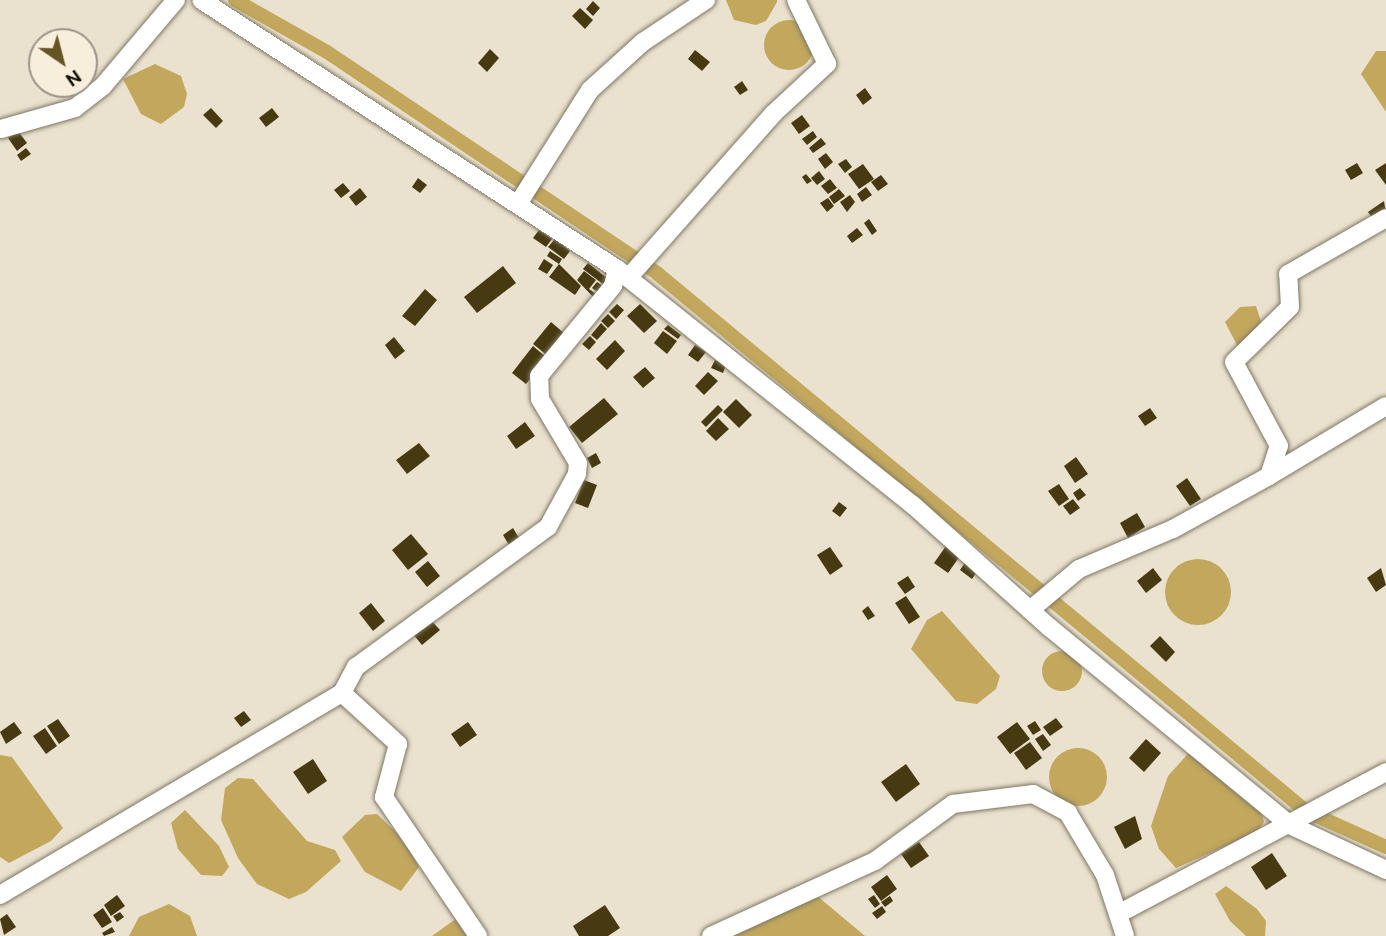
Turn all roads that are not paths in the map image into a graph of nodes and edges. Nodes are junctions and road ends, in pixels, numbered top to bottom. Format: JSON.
{"nodes":[{"id":1,"x":176,"y":0,"type":"edge"},
{"id":2,"x":201,"y":0,"type":"edge"},
{"id":3,"x":706,"y":0,"type":"edge"},
{"id":4,"x":796,"y":0,"type":"edge"},
{"id":5,"x":1,"y":129,"type":"edge"},
{"id":6,"x":517,"y":204,"type":"junction"},
{"id":7,"x":1386,"y":218,"type":"edge"},
{"id":8,"x":622,"y":274,"type":"junction"},
{"id":9,"x":1386,"y":406,"type":"edge"},
{"id":10,"x":1269,"y":476,"type":"junction"},
{"id":11,"x":1030,"y":610,"type":"junction"},
{"id":12,"x":342,"y":693,"type":"junction"},
{"id":13,"x":1386,"y":772,"type":"edge"},
{"id":14,"x":1294,"y":823,"type":"junction"},
{"id":15,"x":1386,"y":870,"type":"edge"},
{"id":16,"x":0,"y":895,"type":"edge"},
{"id":17,"x":1120,"y":913,"type":"junction"},
{"id":18,"x":478,"y":936,"type":"edge"},
{"id":19,"x":711,"y":936,"type":"edge"},
{"id":20,"x":1125,"y":936,"type":"edge"}],
"edges":[{"from":1,"to":5,"type":"street"},
{"from":2,"to":6,"type":"street"},
{"from":3,"to":6,"type":"street"},
{"from":4,"to":8,"type":"street"},
{"from":6,"to":8,"type":"street"},
{"from":7,"to":10,"type":"street"},
{"from":8,"to":11,"type":"street"},
{"from":8,"to":12,"type":"street"},
{"from":9,"to":10,"type":"street"},
{"from":10,"to":11,"type":"street"},
{"from":11,"to":14,"type":"street"},
{"from":12,"to":16,"type":"street"},
{"from":12,"to":18,"type":"street"},
{"from":13,"to":14,"type":"street"},
{"from":14,"to":15,"type":"street"},
{"from":14,"to":17,"type":"street"},
{"from":17,"to":19,"type":"street"},
{"from":17,"to":20,"type":"street"}]}
